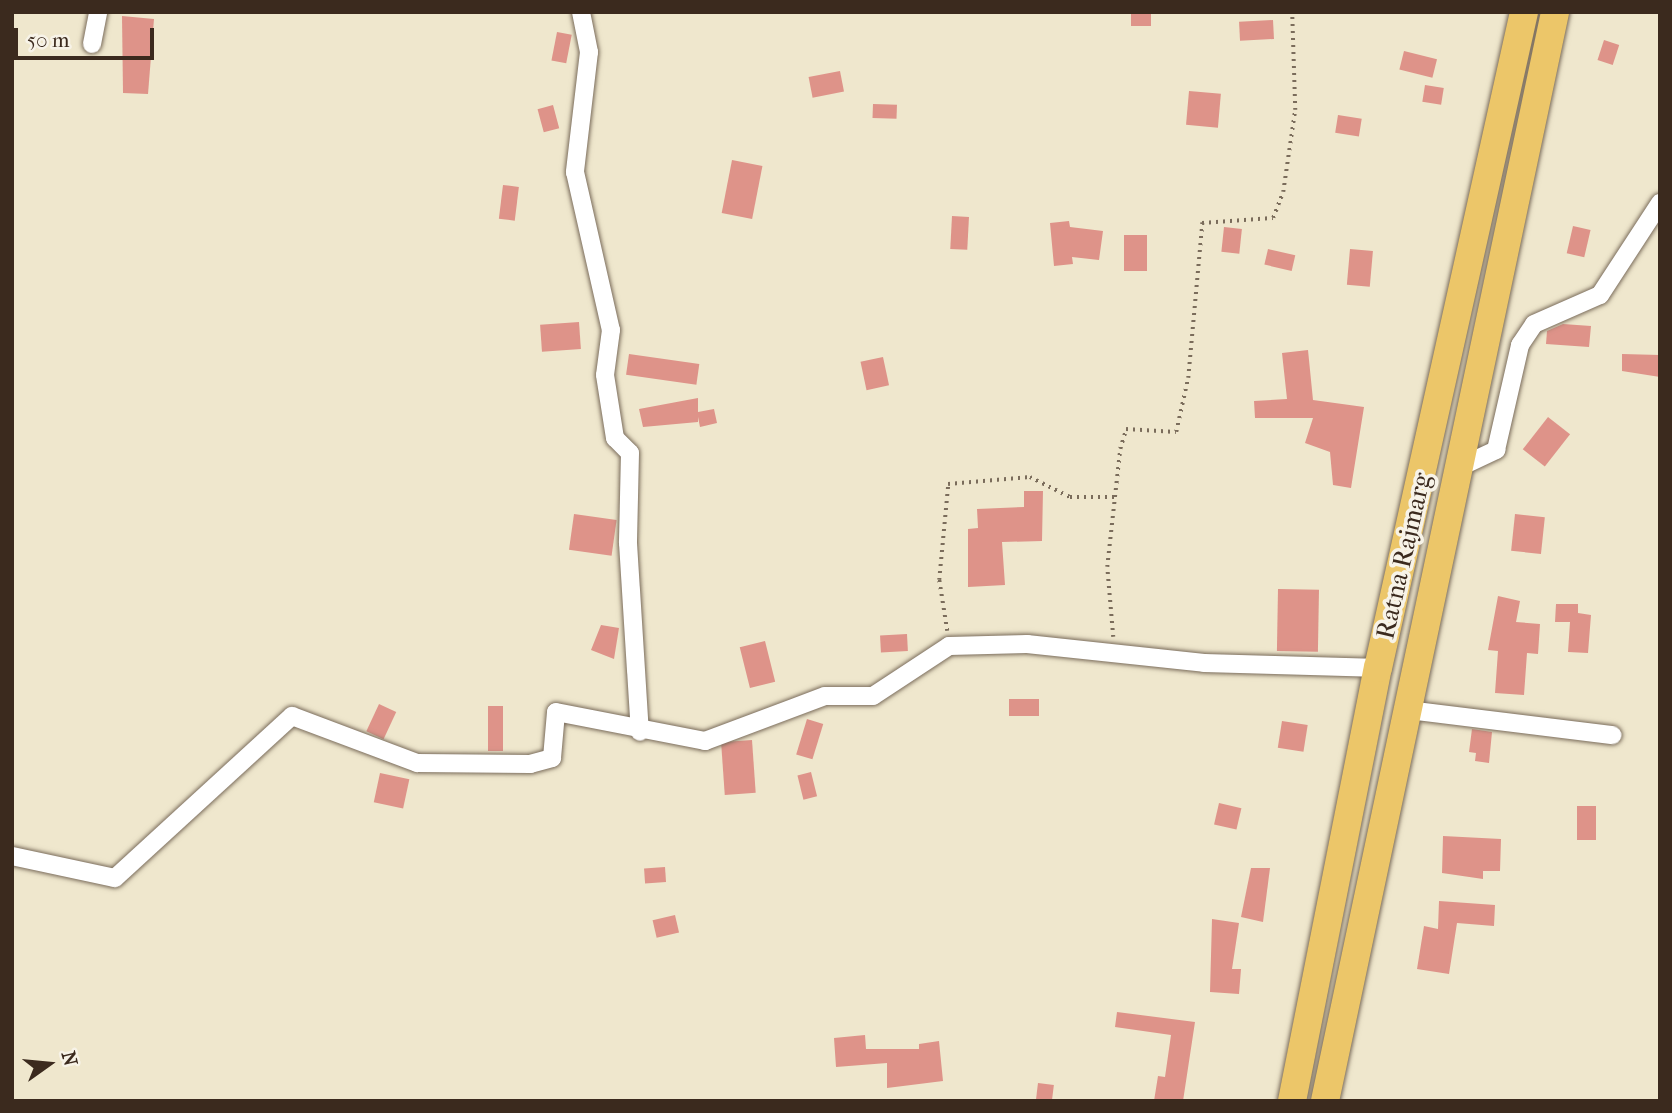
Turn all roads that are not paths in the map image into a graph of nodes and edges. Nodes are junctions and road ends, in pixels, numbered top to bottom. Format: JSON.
{"nodes":[{"id":1,"x":98,"y":12,"type":"edge"},
{"id":2,"x":581,"y":12,"type":"edge"},
{"id":3,"x":1524,"y":12,"type":"edge"},
{"id":4,"x":1555,"y":12,"type":"edge"},
{"id":5,"x":92,"y":44,"type":"dead end"},
{"id":6,"x":1660,"y":204,"type":"edge"},
{"id":7,"x":1462,"y":466,"type":"junction"},
{"id":8,"x":1378,"y":668,"type":"junction"},
{"id":9,"x":1408,"y":710,"type":"junction"},
{"id":10,"x":640,"y":732,"type":"junction"},
{"id":11,"x":1612,"y":735,"type":"dead end"},
{"id":12,"x":12,"y":856,"type":"edge"},
{"id":13,"x":1292,"y":1101,"type":"edge"},
{"id":14,"x":1325,"y":1101,"type":"edge"}],
"edges":[{"from":1,"to":5,"type":"street"},
{"from":2,"to":10,"type":"street"},
{"from":3,"to":8,"type":"main road","name":"Ratna Rajmarg"},
{"from":4,"to":7,"type":"main road","name":"Ratna Rajmarg"},
{"from":6,"to":7,"type":"street"},
{"from":7,"to":9,"type":"main road","name":"Ratna Rajmarg"},
{"from":8,"to":10,"type":"street"},
{"from":8,"to":13,"type":"main road","name":"Ratna Rajmarg"},
{"from":9,"to":11,"type":"street"},
{"from":9,"to":14,"type":"main road","name":"Ratna Rajmarg"},
{"from":10,"to":12,"type":"street"}]}
